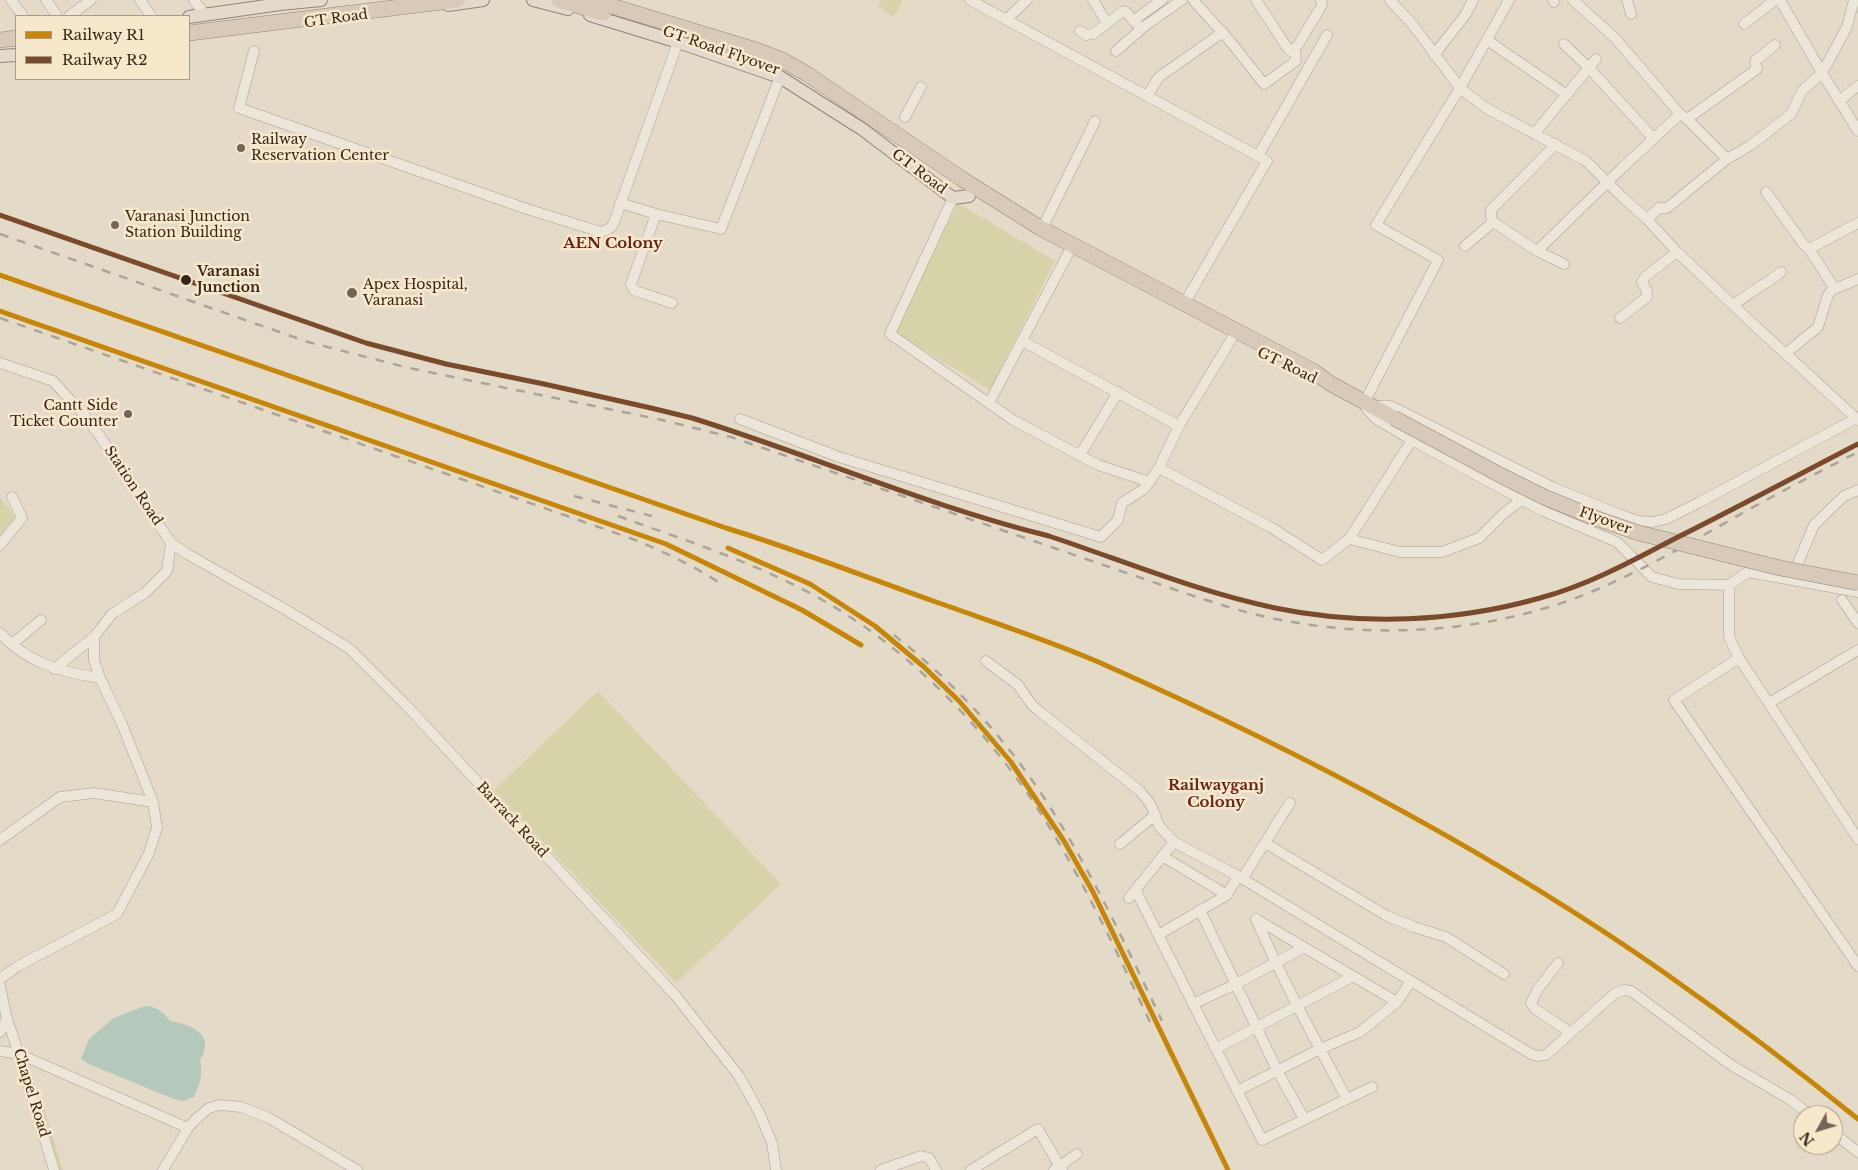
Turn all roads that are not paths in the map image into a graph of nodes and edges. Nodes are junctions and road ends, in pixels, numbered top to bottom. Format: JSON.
{"nodes":[{"id":1,"x":11,"y":0,"type":"edge"},
{"id":2,"x":46,"y":0,"type":"edge"},
{"id":3,"x":92,"y":0,"type":"edge"},
{"id":4,"x":140,"y":0,"type":"edge"},
{"id":5,"x":194,"y":0,"type":"edge"},
{"id":6,"x":321,"y":0,"type":"edge"},
{"id":7,"x":380,"y":0,"type":"edge"},
{"id":8,"x":457,"y":0,"type":"edge"},
{"id":9,"x":483,"y":0,"type":"edge"},
{"id":10,"x":533,"y":0,"type":"edge"},
{"id":11,"x":559,"y":0,"type":"edge"},
{"id":12,"x":592,"y":0,"type":"edge"},
{"id":13,"x":602,"y":0,"type":"edge"},
{"id":14,"x":970,"y":0,"type":"edge"},
{"id":15,"x":1027,"y":0,"type":"edge"},
{"id":16,"x":1092,"y":0,"type":"edge"},
{"id":17,"x":1162,"y":0,"type":"edge"},
{"id":18,"x":1182,"y":0,"type":"edge"},
{"id":19,"x":1192,"y":0,"type":"edge"},
{"id":20,"x":1256,"y":0,"type":"edge"},
{"id":21,"x":1321,"y":0,"type":"edge"},
{"id":22,"x":1390,"y":0,"type":"edge"},
{"id":23,"x":1473,"y":0,"type":"edge"},
{"id":24,"x":1509,"y":0,"type":"edge"},
{"id":25,"x":1573,"y":0,"type":"edge"},
{"id":26,"x":1627,"y":0,"type":"edge"},
{"id":27,"x":1775,"y":0,"type":"edge"},
{"id":28,"x":1780,"y":0,"type":"edge"},
{"id":29,"x":275,"y":2,"type":"edge"},
{"id":30,"x":1853,"y":2,"type":"edge"},
{"id":31,"x":1631,"y":14,"type":"dead end"},
{"id":32,"x":22,"y":15,"type":"edge"},
{"id":33,"x":56,"y":15,"type":"edge"},
{"id":34,"x":70,"y":15,"type":"edge"},
{"id":35,"x":150,"y":15,"type":"edge"},
{"id":36,"x":204,"y":15,"type":"junction"},
{"id":37,"x":190,"y":17,"type":"edge"},
{"id":38,"x":1006,"y":20,"type":"junction"},
{"id":39,"x":1133,"y":21,"type":"junction"},
{"id":40,"x":1107,"y":23,"type":"junction"},
{"id":41,"x":190,"y":24,"type":"edge"},
{"id":42,"x":1744,"y":24,"type":"dead end"},
{"id":43,"x":1141,"y":29,"type":"junction"},
{"id":44,"x":15,"y":31,"type":"edge"},
{"id":45,"x":1080,"y":31,"type":"dead end"},
{"id":46,"x":0,"y":32,"type":"edge"},
{"id":47,"x":1222,"y":32,"type":"junction"},
{"id":48,"x":190,"y":35,"type":"edge"},
{"id":49,"x":190,"y":35,"type":"edge"},
{"id":50,"x":1327,"y":35,"type":"dead end"},
{"id":51,"x":15,"y":38,"type":"edge"},
{"id":52,"x":0,"y":40,"type":"edge"},
{"id":53,"x":1487,"y":40,"type":"junction"},
{"id":54,"x":678,"y":42,"type":"junction"},
{"id":55,"x":1564,"y":44,"type":"dead end"},
{"id":56,"x":1774,"y":45,"type":"dead end"},
{"id":57,"x":15,"y":48,"type":"edge"},
{"id":58,"x":0,"y":49,"type":"edge"},
{"id":59,"x":1295,"y":50,"type":"junction"},
{"id":60,"x":254,"y":51,"type":"dead end"},
{"id":61,"x":1116,"y":51,"type":"dead end"},
{"id":62,"x":15,"y":55,"type":"edge"},
{"id":63,"x":1434,"y":55,"type":"junction"},
{"id":64,"x":0,"y":56,"type":"edge"},
{"id":65,"x":1596,"y":59,"type":"dead end"},
{"id":66,"x":1590,"y":68,"type":"junction"},
{"id":67,"x":1822,"y":73,"type":"junction"},
{"id":68,"x":780,"y":78,"type":"junction"},
{"id":69,"x":1858,"y":86,"type":"edge"},
{"id":70,"x":921,"y":87,"type":"dead end"},
{"id":71,"x":1460,"y":88,"type":"junction"},
{"id":72,"x":1567,"y":95,"type":"junction"},
{"id":73,"x":1147,"y":96,"type":"junction"},
{"id":74,"x":1839,"y":101,"type":"junction"},
{"id":75,"x":1684,"y":116,"type":"junction"},
{"id":76,"x":905,"y":117,"type":"dead end"},
{"id":77,"x":1095,"y":121,"type":"dead end"},
{"id":78,"x":1858,"y":131,"type":"edge"},
{"id":79,"x":1534,"y":134,"type":"junction"},
{"id":80,"x":1654,"y":138,"type":"junction"},
{"id":81,"x":1556,"y":144,"type":"junction"},
{"id":82,"x":1258,"y":156,"type":"junction"},
{"id":83,"x":1727,"y":159,"type":"junction"},
{"id":84,"x":1607,"y":182,"type":"junction"},
{"id":85,"x":957,"y":188,"type":"junction"},
{"id":86,"x":972,"y":192,"type":"junction"},
{"id":87,"x":1766,"y":192,"type":"dead end"},
{"id":88,"x":620,"y":204,"type":"junction"},
{"id":89,"x":656,"y":214,"type":"junction"},
{"id":90,"x":1647,"y":219,"type":"junction"},
{"id":91,"x":1493,"y":222,"type":"junction"},
{"id":92,"x":1858,"y":223,"type":"edge"},
{"id":93,"x":1041,"y":233,"type":"junction"},
{"id":94,"x":1465,"y":246,"type":"dead end"},
{"id":95,"x":1809,"y":249,"type":"junction"},
{"id":96,"x":1536,"y":251,"type":"junction"},
{"id":97,"x":1069,"y":252,"type":"junction"},
{"id":98,"x":1678,"y":252,"type":"junction"},
{"id":99,"x":1564,"y":264,"type":"dead end"},
{"id":100,"x":1781,"y":272,"type":"dead end"},
{"id":101,"x":1858,"y":279,"type":"edge"},
{"id":102,"x":1835,"y":289,"type":"junction"},
{"id":103,"x":672,"y":303,"type":"dead end"},
{"id":104,"x":1184,"y":304,"type":"junction"},
{"id":105,"x":1733,"y":305,"type":"junction"},
{"id":106,"x":1620,"y":318,"type":"dead end"},
{"id":107,"x":1232,"y":338,"type":"junction"},
{"id":108,"x":1022,"y":341,"type":"junction"},
{"id":109,"x":1785,"y":354,"type":"junction"},
{"id":110,"x":0,"y":363,"type":"edge"},
{"id":111,"x":1331,"y":384,"type":"junction"},
{"id":112,"x":1118,"y":392,"type":"junction"},
{"id":113,"x":990,"y":402,"type":"junction"},
{"id":114,"x":1368,"y":404,"type":"junction"},
{"id":115,"x":740,"y":419,"type":"dead end"},
{"id":116,"x":1856,"y":419,"type":"edge"},
{"id":117,"x":1179,"y":426,"type":"junction"},
{"id":118,"x":1412,"y":440,"type":"junction"},
{"id":119,"x":1080,"y":455,"type":"junction"},
{"id":120,"x":1159,"y":468,"type":"junction"},
{"id":121,"x":1150,"y":482,"type":"junction"},
{"id":122,"x":1858,"y":490,"type":"edge"},
{"id":123,"x":12,"y":497,"type":"dead end"},
{"id":124,"x":1522,"y":500,"type":"junction"},
{"id":125,"x":1609,"y":510,"type":"junction"},
{"id":126,"x":1598,"y":534,"type":"junction"},
{"id":127,"x":1349,"y":539,"type":"junction"},
{"id":128,"x":171,"y":543,"type":"junction"},
{"id":129,"x":0,"y":545,"type":"edge"},
{"id":130,"x":1791,"y":580,"type":"junction"},
{"id":131,"x":1858,"y":583,"type":"edge"},
{"id":132,"x":1729,"y":585,"type":"junction"},
{"id":133,"x":1858,"y":591,"type":"edge"},
{"id":134,"x":1842,"y":600,"type":"dead end"},
{"id":135,"x":41,"y":620,"type":"dead end"},
{"id":136,"x":1858,"y":622,"type":"edge"},
{"id":137,"x":0,"y":633,"type":"edge"},
{"id":138,"x":94,"y":637,"type":"junction"},
{"id":139,"x":12,"y":644,"type":"junction"},
{"id":140,"x":1858,"y":650,"type":"edge"},
{"id":141,"x":1739,"y":658,"type":"junction"},
{"id":142,"x":986,"y":660,"type":"dead end"},
{"id":143,"x":54,"y":669,"type":"junction"},
{"id":144,"x":100,"y":678,"type":"junction"},
{"id":145,"x":1770,"y":703,"type":"junction"},
{"id":146,"x":153,"y":802,"type":"junction"},
{"id":147,"x":1290,"y":803,"type":"dead end"},
{"id":148,"x":1155,"y":816,"type":"junction"},
{"id":149,"x":1858,"y":839,"type":"edge"},
{"id":150,"x":0,"y":840,"type":"edge"},
{"id":151,"x":1174,"y":842,"type":"junction"},
{"id":152,"x":1265,"y":843,"type":"junction"},
{"id":153,"x":1120,"y":844,"type":"dead end"},
{"id":154,"x":1162,"y":856,"type":"junction"},
{"id":155,"x":1240,"y":878,"type":"junction"},
{"id":156,"x":1227,"y":895,"type":"junction"},
{"id":157,"x":1200,"y":910,"type":"junction"},
{"id":158,"x":1158,"y":935,"type":"junction"},
{"id":159,"x":1303,"y":948,"type":"junction"},
{"id":160,"x":1558,"y":963,"type":"dead end"},
{"id":161,"x":1275,"y":964,"type":"junction"},
{"id":162,"x":1858,"y":966,"type":"edge"},
{"id":163,"x":1504,"y":974,"type":"dead end"},
{"id":164,"x":1352,"y":976,"type":"junction"},
{"id":165,"x":0,"y":979,"type":"edge"},
{"id":166,"x":1411,"y":981,"type":"junction"},
{"id":167,"x":1236,"y":984,"type":"junction"},
{"id":168,"x":0,"y":986,"type":"edge"},
{"id":169,"x":1397,"y":1002,"type":"junction"},
{"id":170,"x":1193,"y":1004,"type":"junction"},
{"id":171,"x":1297,"y":1006,"type":"junction"},
{"id":172,"x":7,"y":1019,"type":"junction"},
{"id":173,"x":1256,"y":1027,"type":"junction"},
{"id":174,"x":0,"y":1032,"type":"edge"},
{"id":175,"x":1571,"y":1033,"type":"junction"},
{"id":176,"x":1217,"y":1048,"type":"junction"},
{"id":177,"x":1320,"y":1049,"type":"junction"},
{"id":178,"x":0,"y":1051,"type":"edge"},
{"id":179,"x":20,"y":1054,"type":"junction"},
{"id":180,"x":1278,"y":1072,"type":"junction"},
{"id":181,"x":1372,"y":1087,"type":"dead end"},
{"id":182,"x":1238,"y":1091,"type":"junction"},
{"id":183,"x":1347,"y":1099,"type":"junction"},
{"id":184,"x":1797,"y":1105,"type":"edge"},
{"id":185,"x":1304,"y":1119,"type":"junction"},
{"id":186,"x":188,"y":1128,"type":"junction"},
{"id":187,"x":1843,"y":1141,"type":"edge"},
{"id":188,"x":1858,"y":1152,"type":"edge"},
{"id":189,"x":1077,"y":1154,"type":"dead end"},
{"id":190,"x":1059,"y":1169,"type":"edge"},
{"id":191,"x":54,"y":1170,"type":"edge"},
{"id":192,"x":162,"y":1170,"type":"edge"},
{"id":193,"x":356,"y":1170,"type":"edge"},
{"id":194,"x":776,"y":1170,"type":"edge"},
{"id":195,"x":881,"y":1170,"type":"edge"},
{"id":196,"x":936,"y":1170,"type":"edge"},
{"id":197,"x":971,"y":1170,"type":"edge"}],
"edges":[{"from":1,"to":32,"type":"street"},
{"from":2,"to":33,"type":"street"},
{"from":3,"to":34,"type":"street"},
{"from":4,"to":35,"type":"street"},
{"from":5,"to":36,"type":"street"},
{"from":6,"to":29,"type":"main road","name":"GT Road"},
{"from":7,"to":41,"type":"highway"},
{"from":8,"to":48,"type":"highway"},
{"from":9,"to":49,"type":"main road","name":"GT Road"},
{"from":10,"to":54,"type":"main road","name":"GT Road"},
{"from":11,"to":85,"type":"highway","name":"GT Road Flyover"},
{"from":12,"to":85,"type":"highway","name":"GT Road Flyover"},
{"from":13,"to":86,"type":"main road","name":"GT Road"},
{"from":14,"to":38,"type":"street"},
{"from":15,"to":38,"type":"street"},
{"from":16,"to":40,"type":"street"},
{"from":17,"to":39,"type":"street"},
{"from":18,"to":43,"type":"street"},
{"from":19,"to":47,"type":"street"},
{"from":20,"to":59,"type":"street"},
{"from":21,"to":59,"type":"street"},
{"from":22,"to":63,"type":"street"},
{"from":23,"to":63,"type":"street"},
{"from":24,"to":53,"type":"street"},
{"from":25,"to":75,"type":"street"},
{"from":26,"to":31,"type":"street"},
{"from":27,"to":42,"type":"street"},
{"from":28,"to":67,"type":"street"},
{"from":29,"to":36,"type":"main road","name":"GT Road"},
{"from":30,"to":67,"type":"street"},
{"from":36,"to":37,"type":"main road","name":"GT Road"},
{"from":38,"to":73,"type":"street"},
{"from":39,"to":40,"type":"street"},
{"from":39,"to":43,"type":"street"},
{"from":40,"to":45,"type":"street"},
{"from":43,"to":61,"type":"street"},
{"from":44,"to":46,"type":"main road"},
{"from":47,"to":59,"type":"street"},
{"from":47,"to":73,"type":"street"},
{"from":50,"to":82,"type":"street"},
{"from":51,"to":52,"type":"highway"},
{"from":53,"to":71,"type":"street"},
{"from":53,"to":72,"type":"street"},
{"from":54,"to":68,"type":"main road","name":"GT Road"},
{"from":54,"to":88,"type":"street"},
{"from":55,"to":66,"type":"street"},
{"from":56,"to":75,"type":"street"},
{"from":57,"to":58,"type":"highway"},
{"from":60,"to":88,"type":"street"},
{"from":62,"to":64,"type":"main road"},
{"from":63,"to":71,"type":"street"},
{"from":65,"to":66,"type":"street"},
{"from":66,"to":72,"type":"street"},
{"from":66,"to":80,"type":"street"},
{"from":67,"to":74,"type":"street"},
{"from":67,"to":83,"type":"street"},
{"from":68,"to":85,"type":"main road","name":"GT Road"},
{"from":68,"to":89,"type":"street"},
{"from":69,"to":74,"type":"street"},
{"from":70,"to":76,"type":"street"},
{"from":71,"to":79,"type":"street"},
{"from":71,"to":114,"type":"street"},
{"from":72,"to":79,"type":"street"},
{"from":73,"to":82,"type":"street"},
{"from":74,"to":78,"type":"street"},
{"from":75,"to":80,"type":"street"},
{"from":75,"to":83,"type":"street"},
{"from":77,"to":93,"type":"street"},
{"from":79,"to":81,"type":"street"},
{"from":80,"to":84,"type":"street"},
{"from":81,"to":84,"type":"street"},
{"from":81,"to":91,"type":"street"},
{"from":82,"to":104,"type":"street"},
{"from":83,"to":90,"type":"street"},
{"from":84,"to":90,"type":"street"},
{"from":84,"to":96,"type":"street"},
{"from":85,"to":86,"type":"highway","name":"GT Road Flyover"},
{"from":85,"to":86,"type":"main road","name":"GT Road"},
{"from":85,"to":113,"type":"street"},
{"from":86,"to":93,"type":"highway","name":"GT Road"},
{"from":87,"to":95,"type":"street"},
{"from":88,"to":89,"type":"street"},
{"from":89,"to":103,"type":"street"},
{"from":90,"to":98,"type":"street"},
{"from":91,"to":94,"type":"street"},
{"from":91,"to":96,"type":"street"},
{"from":92,"to":95,"type":"street"},
{"from":93,"to":97,"type":"highway","name":"GT Road"},
{"from":93,"to":104,"type":"highway","name":"GT Road"},
{"from":95,"to":102,"type":"street"},
{"from":96,"to":99,"type":"street"},
{"from":97,"to":107,"type":"highway","name":"GT Road"},
{"from":97,"to":108,"type":"street"},
{"from":98,"to":105,"type":"street"},
{"from":98,"to":106,"type":"street"},
{"from":100,"to":105,"type":"street"},
{"from":101,"to":102,"type":"street"},
{"from":102,"to":109,"type":"street"},
{"from":104,"to":111,"type":"highway","name":"GT Road"},
{"from":105,"to":109,"type":"street"},
{"from":107,"to":111,"type":"highway","name":"GT Road"},
{"from":107,"to":117,"type":"street"},
{"from":108,"to":112,"type":"street"},
{"from":108,"to":113,"type":"street"},
{"from":109,"to":116,"type":"street"},
{"from":110,"to":128,"type":"street","name":"Station Road"},
{"from":111,"to":114,"type":"highway","name":"Flyover"},
{"from":112,"to":117,"type":"street"},
{"from":112,"to":119,"type":"street"},
{"from":113,"to":119,"type":"street"},
{"from":114,"to":118,"type":"street"},
{"from":114,"to":125,"type":"street"},
{"from":114,"to":131,"type":"highway","name":"Flyover","bridge":true},
{"from":115,"to":121,"type":"street"},
{"from":116,"to":125,"type":"street"},
{"from":117,"to":120,"type":"street"},
{"from":118,"to":124,"type":"street"},
{"from":118,"to":127,"type":"street"},
{"from":119,"to":121,"type":"street"},
{"from":120,"to":121,"type":"street"},
{"from":120,"to":127,"type":"street"},
{"from":122,"to":130,"type":"street"},
{"from":123,"to":129,"type":"street"},
{"from":124,"to":126,"type":"street"},
{"from":124,"to":127,"type":"street"},
{"from":125,"to":126,"type":"street"},
{"from":126,"to":132,"type":"street"},
{"from":128,"to":138,"type":"street"},
{"from":128,"to":194,"type":"street","name":"Barrack Road"},
{"from":130,"to":132,"type":"street"},
{"from":130,"to":133,"type":"street"},
{"from":132,"to":141,"type":"street"},
{"from":134,"to":136,"type":"street"},
{"from":135,"to":139,"type":"street"},
{"from":137,"to":139,"type":"street"},
{"from":138,"to":143,"type":"street"},
{"from":138,"to":144,"type":"street"},
{"from":139,"to":143,"type":"street"},
{"from":140,"to":145,"type":"street"},
{"from":141,"to":145,"type":"street"},
{"from":141,"to":162,"type":"street"},
{"from":142,"to":148,"type":"street"},
{"from":143,"to":144,"type":"street"},
{"from":144,"to":146,"type":"street"},
{"from":145,"to":149,"type":"street"},
{"from":146,"to":150,"type":"street"},
{"from":146,"to":165,"type":"street"},
{"from":147,"to":152,"type":"street"},
{"from":148,"to":151,"type":"street"},
{"from":148,"to":153,"type":"street"},
{"from":151,"to":154,"type":"street"},
{"from":151,"to":155,"type":"street"},
{"from":152,"to":155,"type":"street"},
{"from":152,"to":163,"type":"street"},
{"from":154,"to":156,"type":"street"},
{"from":154,"to":158,"type":"street"},
{"from":155,"to":156,"type":"street"},
{"from":155,"to":166,"type":"street"},
{"from":156,"to":157,"type":"street"},
{"from":157,"to":158,"type":"street"},
{"from":157,"to":167,"type":"street"},
{"from":158,"to":170,"type":"street"},
{"from":159,"to":161,"type":"street"},
{"from":159,"to":161,"type":"street"},
{"from":159,"to":164,"type":"street"},
{"from":160,"to":175,"type":"street"},
{"from":161,"to":167,"type":"street"},
{"from":161,"to":171,"type":"street"},
{"from":164,"to":169,"type":"street"},
{"from":164,"to":171,"type":"street"},
{"from":166,"to":169,"type":"street"},
{"from":166,"to":175,"type":"street"},
{"from":167,"to":170,"type":"street"},
{"from":167,"to":173,"type":"street"},
{"from":168,"to":172,"type":"street","name":"Chapel Road"},
{"from":169,"to":177,"type":"street"},
{"from":170,"to":176,"type":"street"},
{"from":171,"to":173,"type":"street"},
{"from":171,"to":177,"type":"street"},
{"from":172,"to":174,"type":"street"},
{"from":172,"to":179,"type":"street","name":"Chapel Road"},
{"from":173,"to":176,"type":"street"},
{"from":173,"to":180,"type":"street"},
{"from":175,"to":184,"type":"street"},
{"from":176,"to":182,"type":"street"},
{"from":177,"to":180,"type":"street"},
{"from":177,"to":183,"type":"street"},
{"from":178,"to":179,"type":"street"},
{"from":179,"to":186,"type":"street"},
{"from":179,"to":191,"type":"street","name":"Chapel Road"},
{"from":180,"to":182,"type":"street"},
{"from":180,"to":185,"type":"street"},
{"from":181,"to":183,"type":"street"},
{"from":182,"to":185,"type":"street"},
{"from":183,"to":185,"type":"street"},
{"from":186,"to":192,"type":"street"},
{"from":186,"to":193,"type":"street"},
{"from":187,"to":188,"type":"street"},
{"from":189,"to":190,"type":"street"},
{"from":190,"to":197,"type":"street"},
{"from":195,"to":196,"type":"street"}]}
